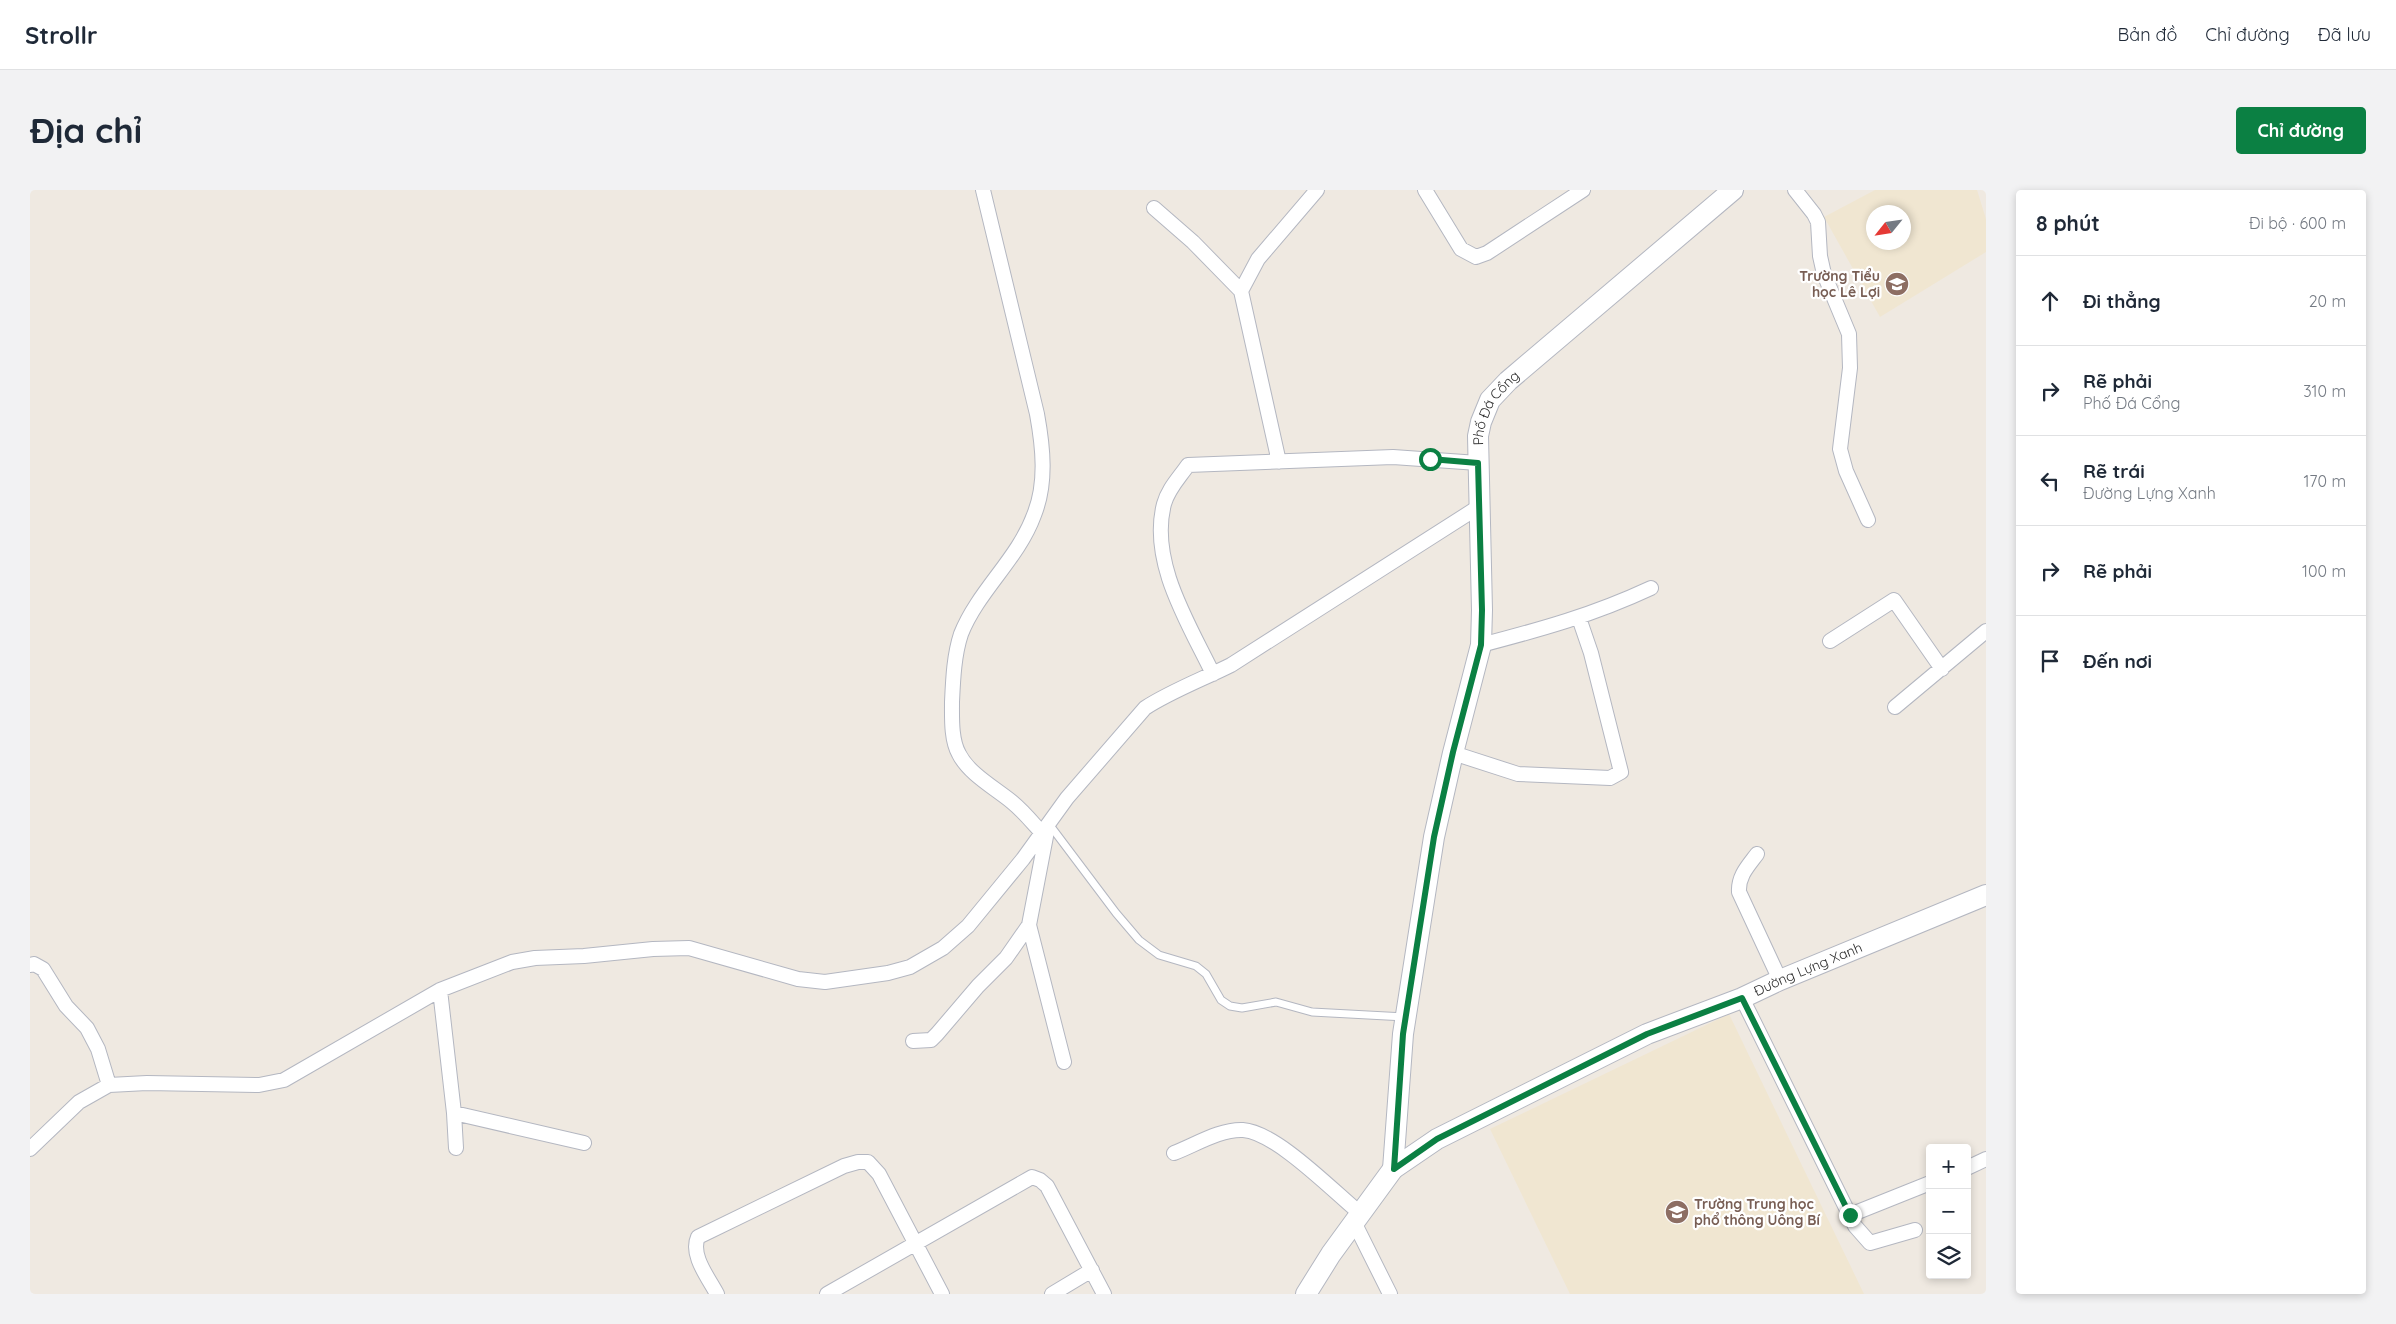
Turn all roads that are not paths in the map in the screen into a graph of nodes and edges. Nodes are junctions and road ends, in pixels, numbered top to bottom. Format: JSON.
{"nodes":[{"id":1,"x":983,"y":190,"type":"edge"},
{"id":2,"x":1317,"y":190,"type":"edge"},
{"id":3,"x":1425,"y":190,"type":"edge"},
{"id":4,"x":1732,"y":190,"type":"edge"},
{"id":5,"x":1796,"y":190,"type":"edge"},
{"id":6,"x":1574,"y":192,"type":"edge"},
{"id":7,"x":1154,"y":208,"type":"dead end"},
{"id":8,"x":1241,"y":291,"type":"junction"},
{"id":9,"x":1279,"y":462,"type":"junction"},
{"id":10,"x":1478,"y":463,"type":"junction"},
{"id":11,"x":1480,"y":506,"type":"junction"},
{"id":12,"x":1868,"y":520,"type":"dead end"},
{"id":13,"x":1652,"y":588,"type":"dead end"},
{"id":14,"x":1578,"y":618,"type":"junction"},
{"id":15,"x":1986,"y":631,"type":"edge"},
{"id":16,"x":1830,"y":641,"type":"dead end"},
{"id":17,"x":1481,"y":645,"type":"junction"},
{"id":18,"x":1942,"y":669,"type":"junction"},
{"id":19,"x":1213,"y":674,"type":"junction"},
{"id":20,"x":1895,"y":707,"type":"dead end"},
{"id":21,"x":1453,"y":752,"type":"junction"},
{"id":22,"x":1045,"y":827,"type":"junction"},
{"id":23,"x":1757,"y":854,"type":"dead end"},
{"id":24,"x":1986,"y":895,"type":"edge"},
{"id":25,"x":1029,"y":925,"type":"junction"},
{"id":26,"x":30,"y":965,"type":"edge"},
{"id":27,"x":1780,"y":980,"type":"junction"},
{"id":28,"x":440,"y":990,"type":"junction"},
{"id":29,"x":1742,"y":998,"type":"junction"},
{"id":30,"x":1405,"y":1017,"type":"junction"},
{"id":31,"x":913,"y":1041,"type":"dead end"},
{"id":32,"x":1064,"y":1062,"type":"dead end"},
{"id":33,"x":109,"y":1085,"type":"junction"},
{"id":34,"x":454,"y":1112,"type":"junction"},
{"id":35,"x":584,"y":1143,"type":"dead end"},
{"id":36,"x":456,"y":1148,"type":"dead end"},
{"id":37,"x":30,"y":1150,"type":"edge"},
{"id":38,"x":1174,"y":1153,"type":"dead end"},
{"id":39,"x":1986,"y":1159,"type":"edge"},
{"id":40,"x":1971,"y":1166,"type":"edge"},
{"id":41,"x":1394,"y":1169,"type":"junction"},
{"id":42,"x":1926,"y":1185,"type":"edge"},
{"id":43,"x":1850,"y":1215,"type":"junction"},
{"id":44,"x":1358,"y":1218,"type":"junction"},
{"id":45,"x":1915,"y":1230,"type":"dead end"},
{"id":46,"x":916,"y":1245,"type":"junction"},
{"id":47,"x":1092,"y":1270,"type":"junction"},
{"id":48,"x":717,"y":1294,"type":"edge"},
{"id":49,"x":827,"y":1294,"type":"edge"},
{"id":50,"x":942,"y":1294,"type":"edge"},
{"id":51,"x":1052,"y":1294,"type":"edge"},
{"id":52,"x":1104,"y":1294,"type":"edge"},
{"id":53,"x":1306,"y":1294,"type":"edge"},
{"id":54,"x":1390,"y":1294,"type":"edge"}],
"edges":[{"from":1,"to":22,"type":"street"},
{"from":2,"to":8,"type":"street"},
{"from":3,"to":6,"type":"street"},
{"from":4,"to":10,"type":"street","name":"Phố Đá Cổng"},
{"from":5,"to":12,"type":"street"},
{"from":7,"to":8,"type":"street"},
{"from":8,"to":9,"type":"street"},
{"from":9,"to":10,"type":"street"},
{"from":9,"to":19,"type":"street"},
{"from":10,"to":11,"type":"street","name":"Phố Đá Cổng"},
{"from":11,"to":17,"type":"street","name":"Phố Đá Cổng"},
{"from":11,"to":19,"type":"street"},
{"from":13,"to":14,"type":"street"},
{"from":14,"to":17,"type":"street"},
{"from":14,"to":21,"type":"street"},
{"from":15,"to":18,"type":"street"},
{"from":16,"to":18,"type":"street"},
{"from":17,"to":21,"type":"street","name":"Phố Đá Cổng"},
{"from":18,"to":20,"type":"street"},
{"from":19,"to":22,"type":"street"},
{"from":21,"to":30,"type":"street","name":"Phố Đá Cổng"},
{"from":22,"to":25,"type":"street"},
{"from":22,"to":28,"type":"street"},
{"from":22,"to":30,"type":"lane"},
{"from":23,"to":27,"type":"street"},
{"from":24,"to":27,"type":"street","name":"Đường Lựng Xanh"},
{"from":25,"to":31,"type":"street"},
{"from":25,"to":32,"type":"street"},
{"from":26,"to":33,"type":"street"},
{"from":27,"to":29,"type":"street","name":"Đường Lựng Xanh"},
{"from":28,"to":33,"type":"street"},
{"from":28,"to":34,"type":"street"},
{"from":29,"to":41,"type":"street","name":"Đường Lựng Xanh"},
{"from":29,"to":43,"type":"street"},
{"from":30,"to":41,"type":"street","name":"Phố Đá Cổng"},
{"from":33,"to":37,"type":"street"},
{"from":34,"to":35,"type":"street"},
{"from":34,"to":36,"type":"street"},
{"from":38,"to":44,"type":"street"},
{"from":39,"to":40,"type":"street"},
{"from":41,"to":44,"type":"street","name":"Đường Lựng Xanh"},
{"from":42,"to":43,"type":"street"},
{"from":43,"to":45,"type":"street"},
{"from":44,"to":53,"type":"street","name":"Đường Lựng Xanh"},
{"from":44,"to":54,"type":"street"},
{"from":46,"to":47,"type":"street"},
{"from":46,"to":48,"type":"street"},
{"from":46,"to":49,"type":"street"},
{"from":46,"to":50,"type":"street"},
{"from":47,"to":51,"type":"street"},
{"from":47,"to":52,"type":"street"}]}
